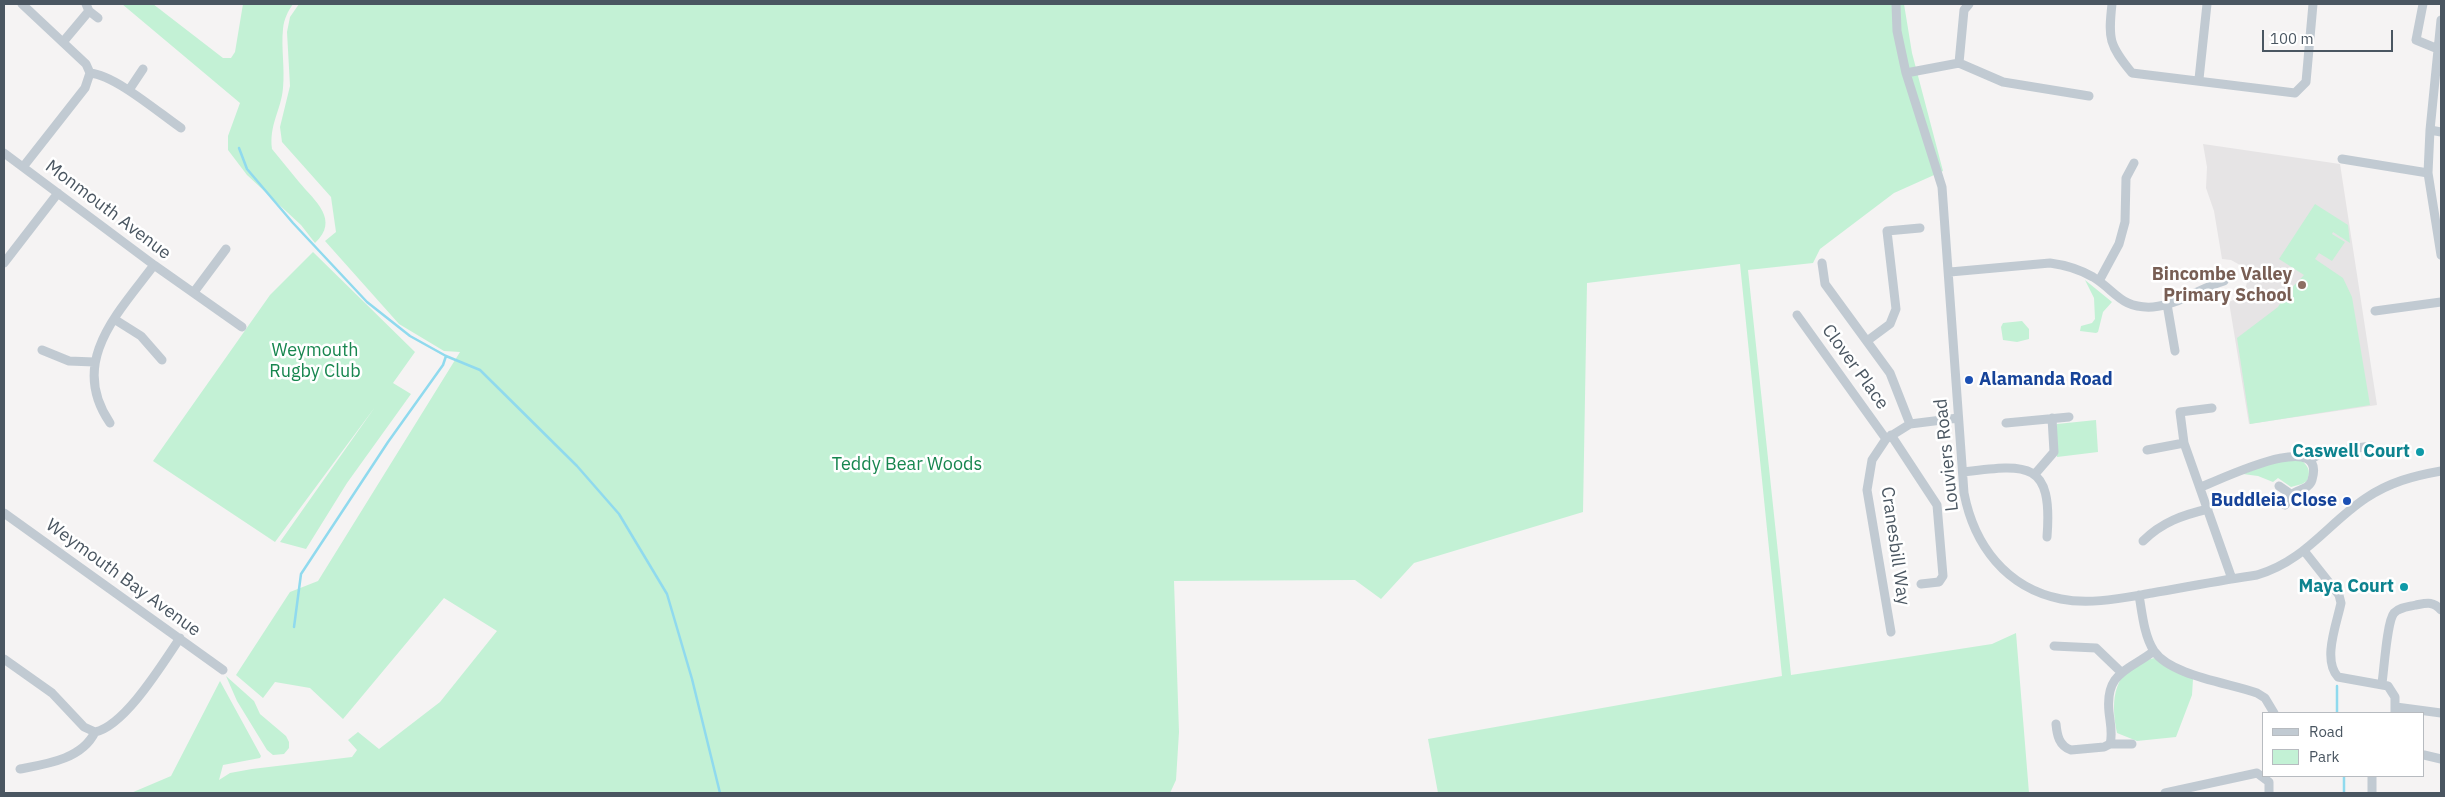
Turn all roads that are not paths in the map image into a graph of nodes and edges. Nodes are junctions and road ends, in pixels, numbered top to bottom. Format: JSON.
{"nodes":[{"id":1,"x":22,"y":4,"type":"edge"},
{"id":2,"x":1896,"y":4,"type":"edge"},
{"id":3,"x":1969,"y":4,"type":"edge"},
{"id":4,"x":2112,"y":4,"type":"edge"},
{"id":5,"x":2207,"y":4,"type":"edge"},
{"id":6,"x":2313,"y":4,"type":"edge"},
{"id":7,"x":2423,"y":4,"type":"edge"},
{"id":8,"x":88,"y":7,"type":"edge"},
{"id":9,"x":98,"y":18,"type":"dead end"},
{"id":10,"x":2441,"y":20,"type":"edge"},
{"id":11,"x":63,"y":42,"type":"junction"},
{"id":12,"x":2438,"y":49,"type":"junction"},
{"id":13,"x":1958,"y":63,"type":"junction"},
{"id":14,"x":143,"y":69,"type":"dead end"},
{"id":15,"x":90,"y":73,"type":"junction"},
{"id":16,"x":1906,"y":73,"type":"junction"},
{"id":17,"x":2199,"y":79,"type":"junction"},
{"id":18,"x":129,"y":90,"type":"junction"},
{"id":19,"x":2088,"y":96,"type":"dead end"},
{"id":20,"x":181,"y":128,"type":"dead end"},
{"id":21,"x":2430,"y":130,"type":"junction"},
{"id":22,"x":2441,"y":132,"type":"edge"},
{"id":23,"x":4,"y":153,"type":"edge"},
{"id":24,"x":2342,"y":159,"type":"dead end"},
{"id":25,"x":2134,"y":163,"type":"dead end"},
{"id":26,"x":23,"y":167,"type":"junction"},
{"id":27,"x":2428,"y":173,"type":"junction"},
{"id":28,"x":58,"y":193,"type":"junction"},
{"id":29,"x":1920,"y":228,"type":"dead end"},
{"id":30,"x":226,"y":249,"type":"dead end"},
{"id":31,"x":2441,"y":254,"type":"edge"},
{"id":32,"x":4,"y":263,"type":"edge"},
{"id":33,"x":1822,"y":263,"type":"dead end"},
{"id":34,"x":154,"y":265,"type":"junction"},
{"id":35,"x":1950,"y":272,"type":"junction"},
{"id":36,"x":2099,"y":281,"type":"junction"},
{"id":37,"x":2224,"y":281,"type":"dead end"},
{"id":38,"x":194,"y":292,"type":"junction"},
{"id":39,"x":2441,"y":302,"type":"edge"},
{"id":40,"x":2167,"y":304,"type":"junction"},
{"id":41,"x":2375,"y":311,"type":"dead end"},
{"id":42,"x":1797,"y":315,"type":"dead end"},
{"id":43,"x":114,"y":319,"type":"junction"},
{"id":44,"x":242,"y":327,"type":"dead end"},
{"id":45,"x":1867,"y":341,"type":"junction"},
{"id":46,"x":42,"y":350,"type":"dead end"},
{"id":47,"x":2176,"y":350,"type":"dead end"},
{"id":48,"x":162,"y":360,"type":"dead end"},
{"id":49,"x":94,"y":362,"type":"junction"},
{"id":50,"x":2212,"y":408,"type":"dead end"},
{"id":51,"x":2069,"y":417,"type":"dead end"},
{"id":52,"x":1958,"y":418,"type":"junction"},
{"id":53,"x":2052,"y":418,"type":"junction"},
{"id":54,"x":110,"y":423,"type":"dead end"},
{"id":55,"x":2006,"y":423,"type":"dead end"},
{"id":56,"x":1910,"y":424,"type":"junction"},
{"id":57,"x":1888,"y":437,"type":"junction"},
{"id":58,"x":2184,"y":442,"type":"junction"},
{"id":59,"x":2372,"y":446,"type":"dead end"},
{"id":60,"x":2147,"y":450,"type":"dead end"},
{"id":61,"x":2309,"y":460,"type":"junction"},
{"id":62,"x":2441,"y":471,"type":"edge"},
{"id":63,"x":1963,"y":472,"type":"junction"},
{"id":64,"x":2035,"y":474,"type":"junction"},
{"id":65,"x":2279,"y":486,"type":"dead end"},
{"id":66,"x":2201,"y":487,"type":"junction"},
{"id":67,"x":2292,"y":494,"type":"junction"},
{"id":68,"x":2285,"y":505,"type":"dead end"},
{"id":69,"x":2208,"y":509,"type":"junction"},
{"id":70,"x":4,"y":513,"type":"edge"},
{"id":71,"x":2047,"y":537,"type":"dead end"},
{"id":72,"x":2143,"y":541,"type":"dead end"},
{"id":73,"x":2305,"y":552,"type":"junction"},
{"id":74,"x":2232,"y":579,"type":"junction"},
{"id":75,"x":1921,"y":584,"type":"dead end"},
{"id":76,"x":2139,"y":595,"type":"junction"},
{"id":77,"x":2441,"y":610,"type":"edge"},
{"id":78,"x":1891,"y":632,"type":"dead end"},
{"id":79,"x":180,"y":638,"type":"junction"},
{"id":80,"x":2054,"y":646,"type":"dead end"},
{"id":81,"x":2154,"y":651,"type":"junction"},
{"id":82,"x":4,"y":658,"type":"edge"},
{"id":83,"x":223,"y":670,"type":"dead end"},
{"id":84,"x":2121,"y":672,"type":"junction"},
{"id":85,"x":2382,"y":683,"type":"junction"},
{"id":86,"x":2395,"y":710,"type":"edge"},
{"id":87,"x":2273,"y":712,"type":"edge"},
{"id":88,"x":2441,"y":713,"type":"edge"},
{"id":89,"x":2056,"y":724,"type":"dead end"},
{"id":90,"x":95,"y":732,"type":"junction"},
{"id":91,"x":2110,"y":744,"type":"junction"},
{"id":92,"x":2132,"y":744,"type":"dead end"},
{"id":93,"x":2425,"y":755,"type":"edge"},
{"id":94,"x":2441,"y":759,"type":"edge"},
{"id":95,"x":20,"y":769,"type":"dead end"},
{"id":96,"x":2262,"y":777,"type":"edge"},
{"id":97,"x":2262,"y":777,"type":"edge"},
{"id":98,"x":2372,"y":777,"type":"edge"},
{"id":99,"x":2165,"y":793,"type":"edge"},
{"id":100,"x":2269,"y":793,"type":"edge"},
{"id":101,"x":2372,"y":793,"type":"edge"}],
"edges":[{"from":1,"to":11,"type":"street"},
{"from":2,"to":16,"type":"street","name":"Louviers Road"},
{"from":3,"to":13,"type":"street"},
{"from":4,"to":17,"type":"street"},
{"from":5,"to":17,"type":"street"},
{"from":6,"to":17,"type":"street"},
{"from":7,"to":12,"type":"street"},
{"from":8,"to":9,"type":"street"},
{"from":8,"to":11,"type":"street"},
{"from":10,"to":12,"type":"street"},
{"from":11,"to":15,"type":"street"},
{"from":12,"to":21,"type":"street"},
{"from":13,"to":16,"type":"street"},
{"from":13,"to":19,"type":"street"},
{"from":14,"to":18,"type":"street"},
{"from":15,"to":18,"type":"street"},
{"from":15,"to":26,"type":"street"},
{"from":16,"to":35,"type":"street","name":"Louviers Road"},
{"from":18,"to":20,"type":"street"},
{"from":21,"to":22,"type":"street"},
{"from":21,"to":27,"type":"street"},
{"from":23,"to":26,"type":"street","name":"Monmouth Avenue"},
{"from":24,"to":27,"type":"street"},
{"from":25,"to":36,"type":"street"},
{"from":26,"to":28,"type":"street","name":"Monmouth Avenue"},
{"from":27,"to":31,"type":"street"},
{"from":28,"to":32,"type":"street"},
{"from":28,"to":34,"type":"street","name":"Monmouth Avenue"},
{"from":29,"to":45,"type":"street"},
{"from":30,"to":38,"type":"street"},
{"from":33,"to":45,"type":"street"},
{"from":34,"to":38,"type":"street","name":"Monmouth Avenue"},
{"from":34,"to":43,"type":"street"},
{"from":35,"to":36,"type":"street"},
{"from":35,"to":52,"type":"street","name":"Louviers Road"},
{"from":36,"to":40,"type":"street"},
{"from":37,"to":40,"type":"street"},
{"from":38,"to":44,"type":"street","name":"Monmouth Avenue"},
{"from":39,"to":41,"type":"street"},
{"from":40,"to":47,"type":"street"},
{"from":42,"to":57,"type":"street","name":"Clover Place"},
{"from":43,"to":48,"type":"street"},
{"from":43,"to":49,"type":"street"},
{"from":45,"to":56,"type":"street"},
{"from":46,"to":49,"type":"street"},
{"from":49,"to":54,"type":"street"},
{"from":50,"to":58,"type":"street"},
{"from":51,"to":53,"type":"street"},
{"from":52,"to":56,"type":"street"},
{"from":52,"to":63,"type":"street","name":"Louviers Road"},
{"from":53,"to":55,"type":"street"},
{"from":53,"to":64,"type":"street"},
{"from":56,"to":57,"type":"street"},
{"from":57,"to":75,"type":"street","name":"Clover Place"},
{"from":57,"to":78,"type":"street","name":"Cranesbill Way"},
{"from":58,"to":60,"type":"street"},
{"from":58,"to":66,"type":"street"},
{"from":59,"to":61,"type":"street"},
{"from":61,"to":66,"type":"street"},
{"from":61,"to":67,"type":"street"},
{"from":62,"to":73,"type":"street","name":"Louviers Road"},
{"from":63,"to":64,"type":"street"},
{"from":63,"to":76,"type":"street","name":"Louviers Road"},
{"from":64,"to":71,"type":"street"},
{"from":65,"to":67,"type":"street"},
{"from":66,"to":69,"type":"street"},
{"from":67,"to":68,"type":"street"},
{"from":69,"to":72,"type":"street"},
{"from":69,"to":74,"type":"street"},
{"from":70,"to":79,"type":"street","name":"Weymouth Bay Avenue"},
{"from":73,"to":74,"type":"street","name":"Louviers Road"},
{"from":73,"to":85,"type":"street"},
{"from":74,"to":76,"type":"street","name":"Louviers Road"},
{"from":76,"to":81,"type":"street"},
{"from":77,"to":85,"type":"street"},
{"from":79,"to":83,"type":"street","name":"Weymouth Bay Avenue"},
{"from":79,"to":90,"type":"street"},
{"from":80,"to":84,"type":"street"},
{"from":81,"to":84,"type":"street"},
{"from":81,"to":87,"type":"street"},
{"from":82,"to":90,"type":"street"},
{"from":84,"to":91,"type":"street"},
{"from":85,"to":86,"type":"street"},
{"from":86,"to":88,"type":"street"},
{"from":89,"to":91,"type":"street"},
{"from":90,"to":95,"type":"street"},
{"from":91,"to":92,"type":"street"},
{"from":93,"to":94,"type":"street"},
{"from":96,"to":100,"type":"street"},
{"from":97,"to":99,"type":"street"},
{"from":98,"to":101,"type":"street"}]}
